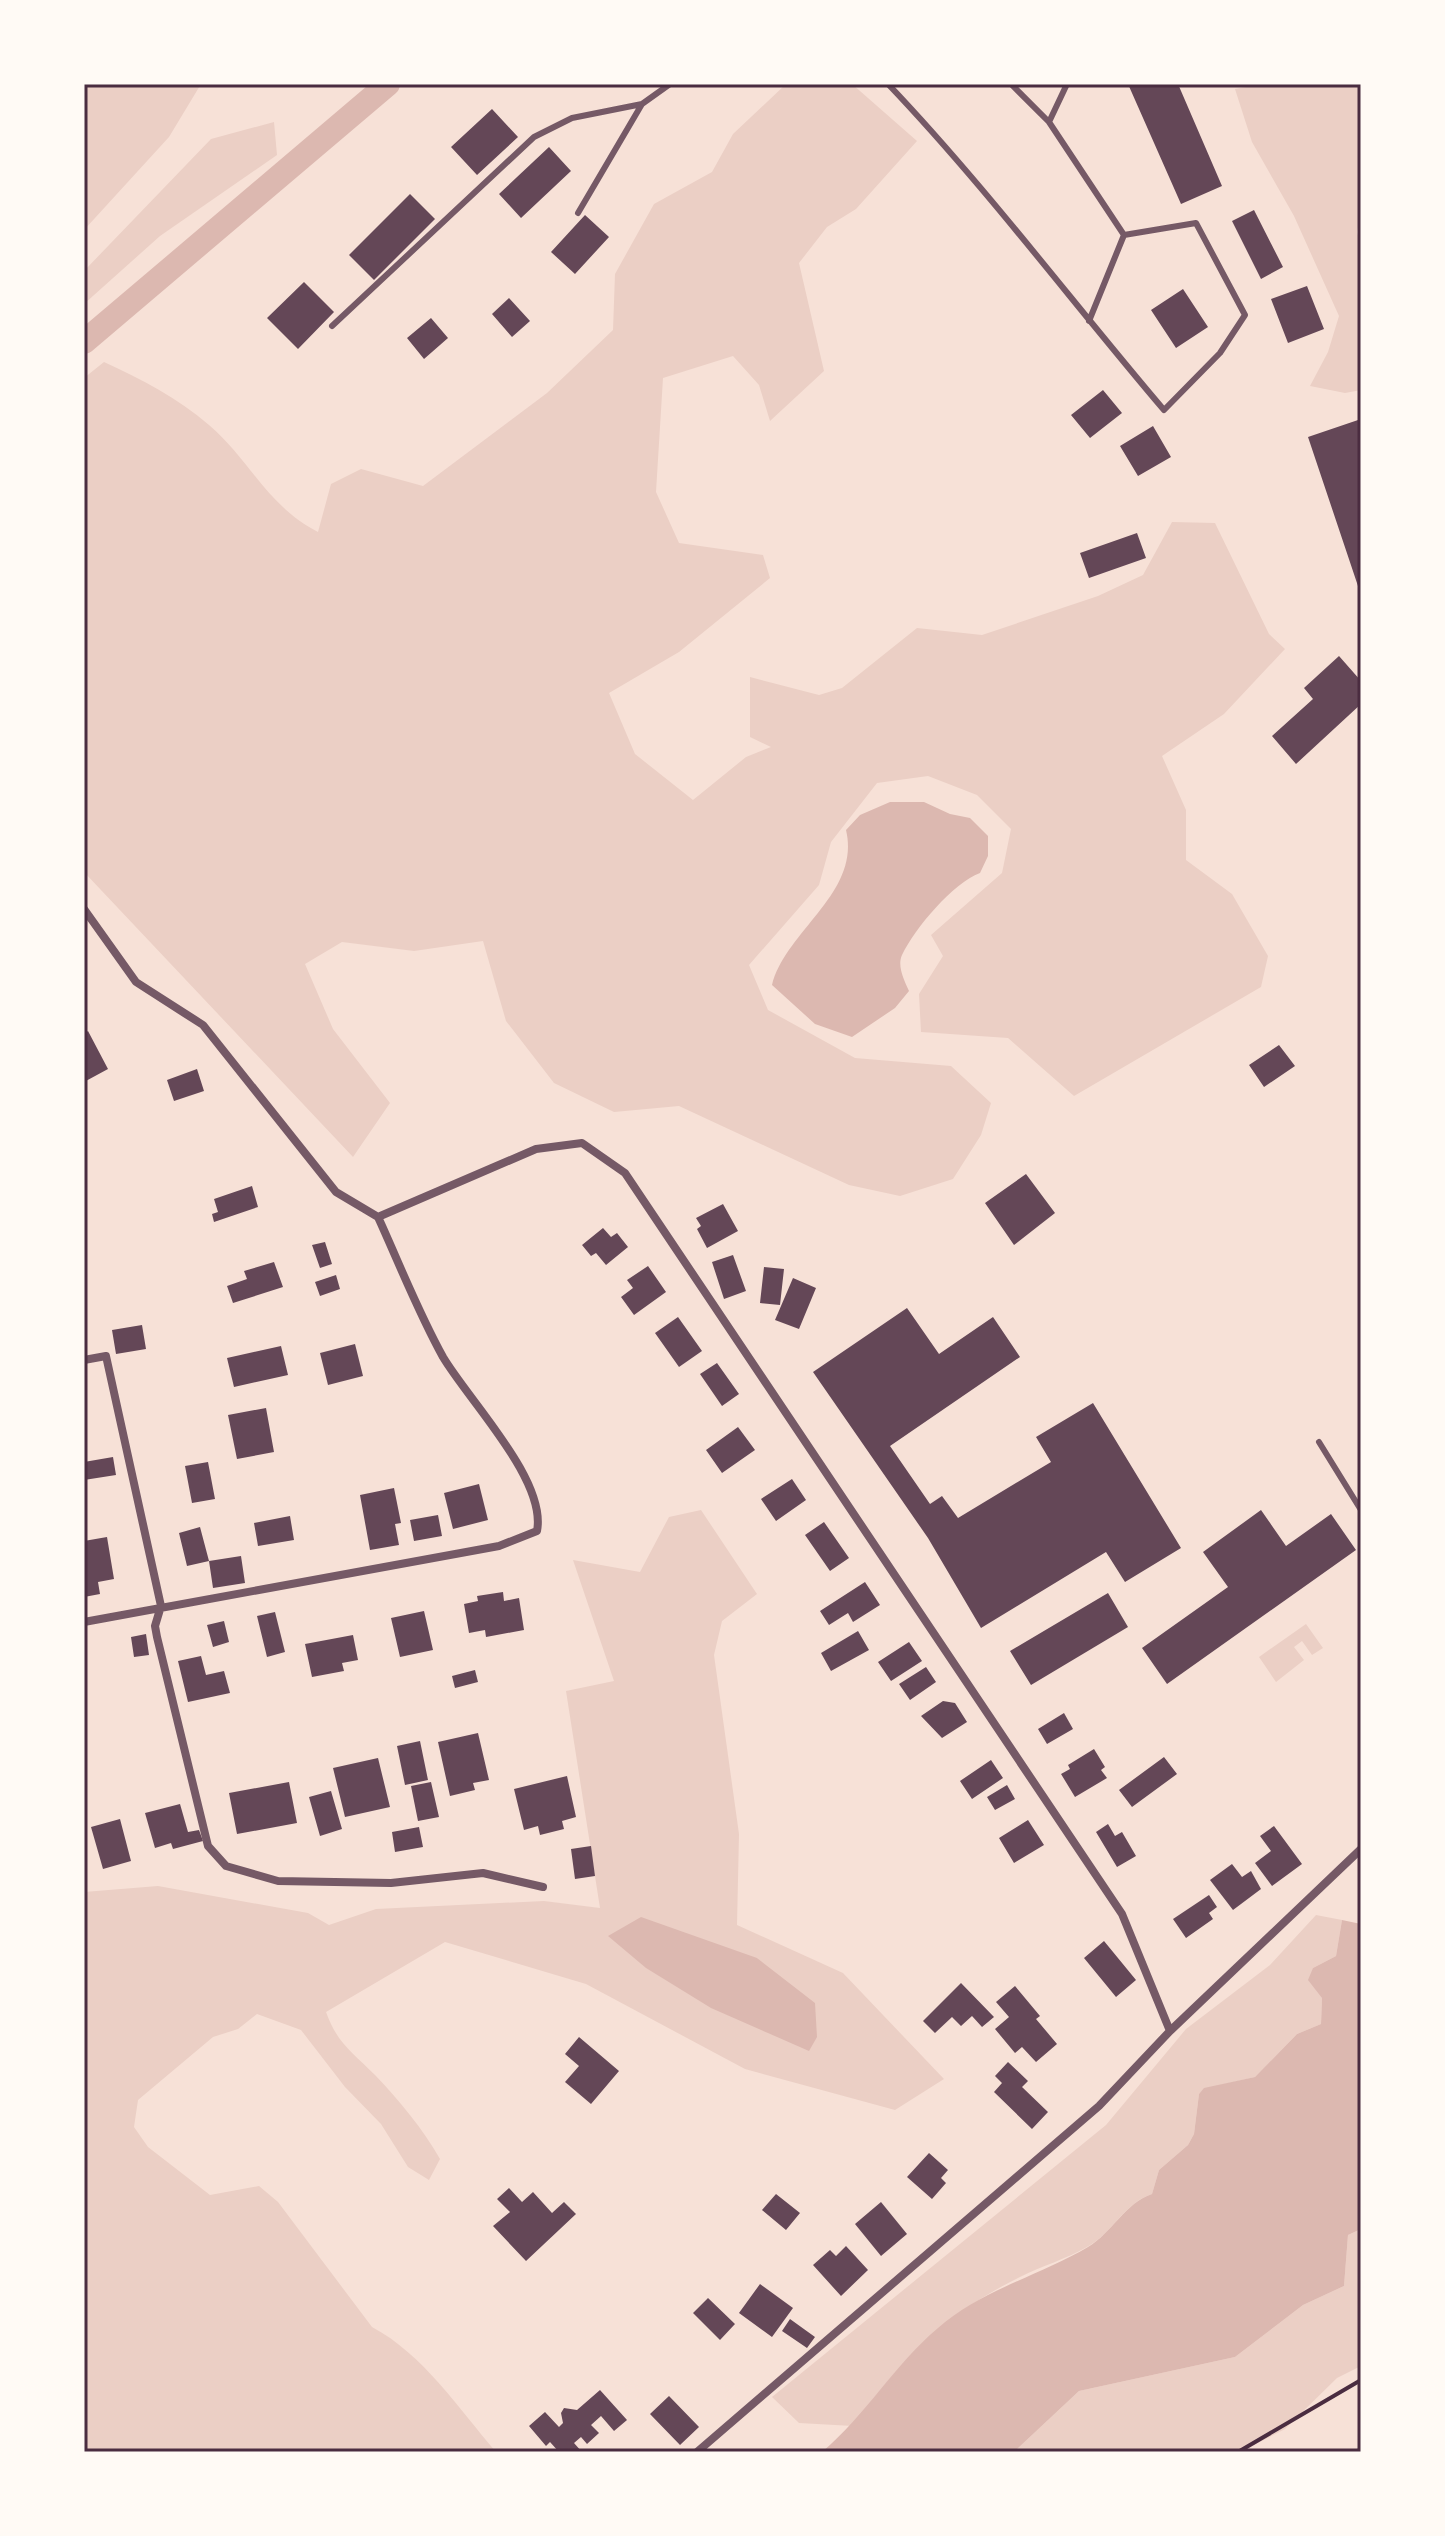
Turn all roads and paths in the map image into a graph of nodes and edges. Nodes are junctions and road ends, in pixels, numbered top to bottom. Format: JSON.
{"nodes":[{"id":1,"x":670,"y":84,"type":"edge"},
{"id":2,"x":888,"y":84,"type":"edge"},
{"id":3,"x":1011,"y":84,"type":"edge"},
{"id":4,"x":1067,"y":84,"type":"edge"},
{"id":5,"x":642,"y":104,"type":"junction"},
{"id":6,"x":1049,"y":122,"type":"junction"},
{"id":7,"x":578,"y":213,"type":"dead end"},
{"id":8,"x":1124,"y":235,"type":"junction"},
{"id":9,"x":1089,"y":321,"type":"junction"},
{"id":10,"x":332,"y":326,"type":"dead end"},
{"id":11,"x":84,"y":909,"type":"edge"},
{"id":12,"x":378,"y":1217,"type":"junction"},
{"id":13,"x":84,"y":1360,"type":"edge"},
{"id":14,"x":1319,"y":1442,"type":"dead end"},
{"id":15,"x":1361,"y":1510,"type":"edge"},
{"id":16,"x":161,"y":1606,"type":"junction"},
{"id":17,"x":84,"y":1622,"type":"edge"},
{"id":18,"x":1361,"y":1849,"type":"edge"},
{"id":19,"x":543,"y":1887,"type":"dead end"},
{"id":20,"x":1170,"y":2031,"type":"junction"},
{"id":21,"x":1361,"y":2380,"type":"edge"},
{"id":22,"x":697,"y":2452,"type":"edge"},
{"id":23,"x":1238,"y":2452,"type":"edge"}],
"edges":[{"from":1,"to":5,"type":"lane"},
{"from":2,"to":9,"type":"lane"},
{"from":3,"to":6,"type":"lane"},
{"from":4,"to":6,"type":"lane"},
{"from":5,"to":7,"type":"lane"},
{"from":5,"to":10,"type":"lane"},
{"from":6,"to":8,"type":"lane"},
{"from":8,"to":9,"type":"lane"},
{"from":8,"to":9,"type":"lane"},
{"from":11,"to":12,"type":"street"},
{"from":12,"to":16,"type":"street"},
{"from":12,"to":20,"type":"street"},
{"from":13,"to":16,"type":"street"},
{"from":14,"to":15,"type":"lane"},
{"from":16,"to":17,"type":"street"},
{"from":16,"to":19,"type":"street"},
{"from":18,"to":20,"type":"street"},
{"from":20,"to":22,"type":"street"},
{"from":21,"to":23,"type":"path"}]}
